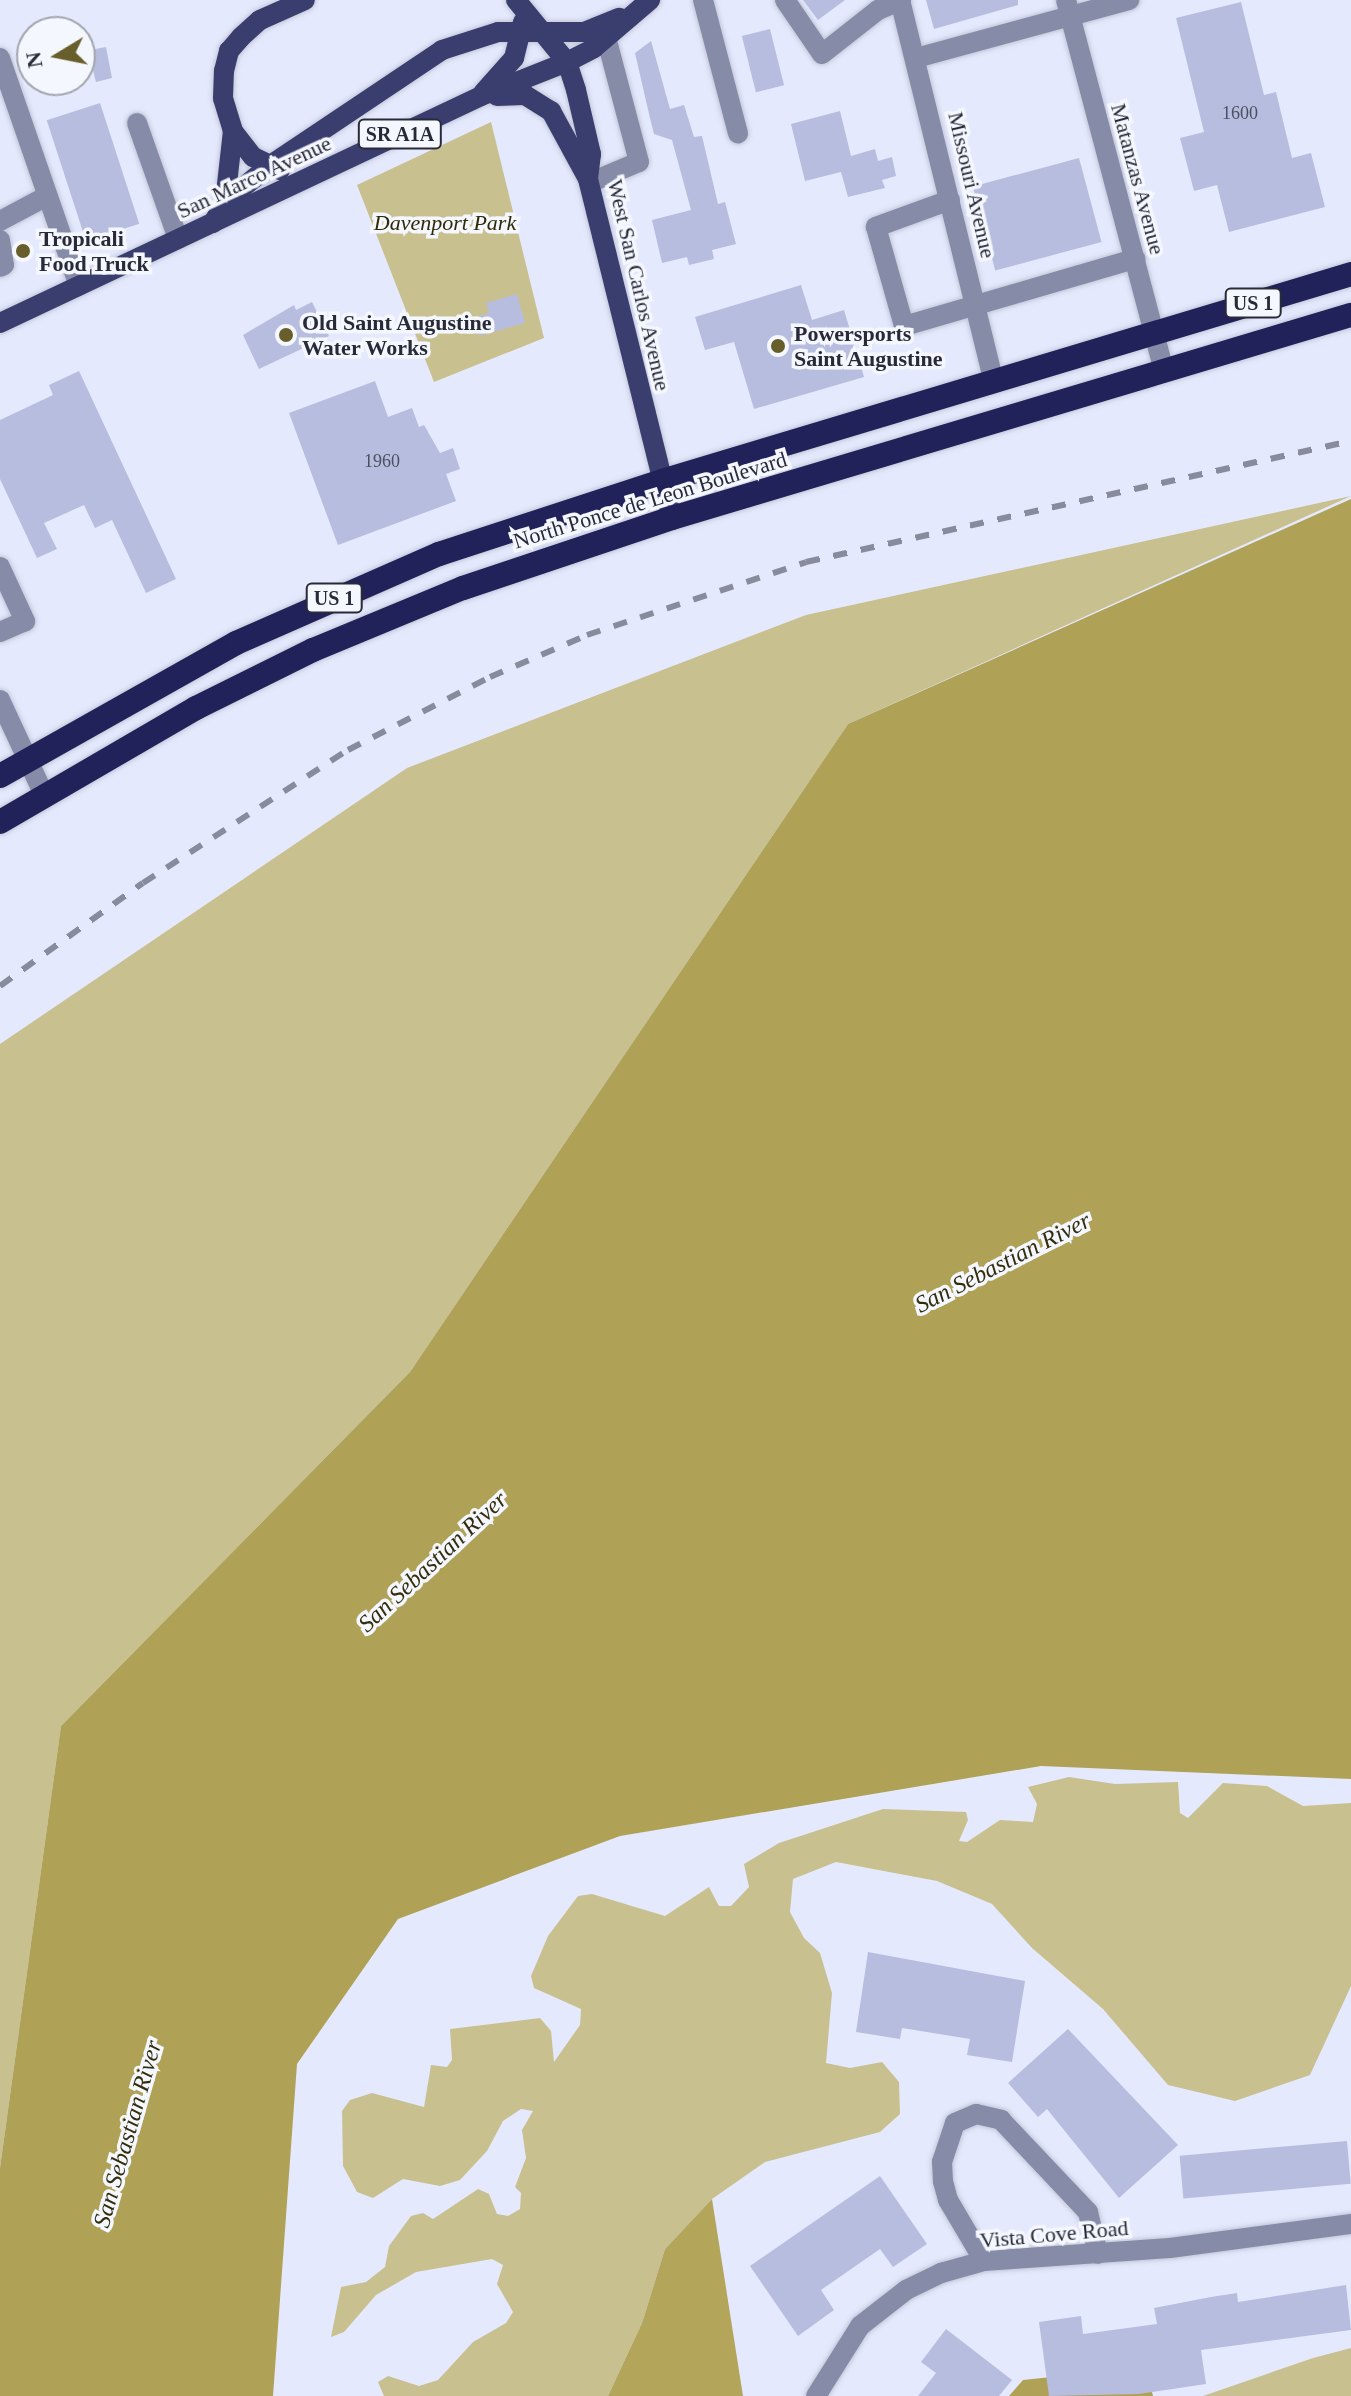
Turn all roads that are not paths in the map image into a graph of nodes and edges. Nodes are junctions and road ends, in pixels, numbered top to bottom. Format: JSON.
{"nodes":[{"id":1,"x":305,"y":0,"type":"edge"},
{"id":2,"x":650,"y":0,"type":"edge"},
{"id":3,"x":703,"y":0,"type":"edge"},
{"id":4,"x":785,"y":0,"type":"edge"},
{"id":5,"x":900,"y":0,"type":"edge"},
{"id":6,"x":1129,"y":0,"type":"edge"},
{"id":7,"x":520,"y":4,"type":"edge"},
{"id":8,"x":1068,"y":8,"type":"edge"},
{"id":9,"x":631,"y":13,"type":"junction"},
{"id":10,"x":523,"y":34,"type":"junction"},
{"id":11,"x":547,"y":34,"type":"junction"},
{"id":12,"x":606,"y":37,"type":"junction"},
{"id":13,"x":0,"y":58,"type":"edge"},
{"id":14,"x":916,"y":58,"type":"junction"},
{"id":15,"x":567,"y":62,"type":"junction"},
{"id":16,"x":481,"y":96,"type":"junction"},
{"id":17,"x":9,"y":115,"type":"edge"},
{"id":18,"x":137,"y":123,"type":"dead end"},
{"id":19,"x":233,"y":131,"type":"junction"},
{"id":20,"x":738,"y":133,"type":"dead end"},
{"id":21,"x":269,"y":166,"type":"junction"},
{"id":22,"x":320,"y":172,"type":"junction"},
{"id":23,"x":588,"y":181,"type":"junction"},
{"id":24,"x":47,"y":196,"type":"junction"},
{"id":25,"x":950,"y":200,"type":"junction"},
{"id":26,"x":225,"y":202,"type":"junction"},
{"id":27,"x":0,"y":221,"type":"edge"},
{"id":28,"x":213,"y":223,"type":"junction"},
{"id":29,"x":178,"y":239,"type":"junction"},
{"id":30,"x":0,"y":240,"type":"edge"},
{"id":31,"x":1135,"y":259,"type":"junction"},
{"id":32,"x":0,"y":267,"type":"edge"},
{"id":33,"x":1351,"y":274,"type":"edge"},
{"id":34,"x":79,"y":286,"type":"junction"},
{"id":35,"x":976,"y":306,"type":"junction"},
{"id":36,"x":1351,"y":315,"type":"edge"},
{"id":37,"x":0,"y":323,"type":"edge"},
{"id":38,"x":1154,"y":333,"type":"junction"},
{"id":39,"x":1164,"y":371,"type":"junction"},
{"id":40,"x":994,"y":382,"type":"junction"},
{"id":41,"x":662,"y":481,"type":"junction"},
{"id":42,"x":672,"y":518,"type":"junction"},
{"id":43,"x":0,"y":567,"type":"edge"},
{"id":44,"x":0,"y":632,"type":"edge"},
{"id":45,"x":0,"y":700,"type":"edge"},
{"id":46,"x":27,"y":759,"type":"junction"},
{"id":47,"x":0,"y":776,"type":"edge"},
{"id":48,"x":44,"y":795,"type":"junction"},
{"id":49,"x":0,"y":822,"type":"edge"},
{"id":50,"x":1351,"y":2224,"type":"edge"},
{"id":51,"x":1098,"y":2254,"type":"junction"},
{"id":52,"x":984,"y":2261,"type":"junction"},
{"id":53,"x":816,"y":2396,"type":"edge"}],
"edges":[{"from":1,"to":19,"type":"main road"},
{"from":2,"to":9,"type":"main road","name":"San Marco Avenue","number":"SR A1A"},
{"from":3,"to":20,"type":"street"},
{"from":4,"to":5,"type":"street"},
{"from":5,"to":14,"type":"street","name":"Missouri Avenue"},
{"from":6,"to":8,"type":"street"},
{"from":7,"to":10,"type":"main road"},
{"from":7,"to":11,"type":"main road"},
{"from":8,"to":14,"type":"street"},
{"from":8,"to":31,"type":"street","name":"Matanzas Avenue"},
{"from":9,"to":11,"type":"main road"},
{"from":9,"to":12,"type":"main road","name":"San Marco Avenue","number":"SR A1A"},
{"from":10,"to":11,"type":"main road"},
{"from":10,"to":16,"type":"main road"},
{"from":10,"to":21,"type":"main road"},
{"from":11,"to":15,"type":"main road"},
{"from":12,"to":15,"type":"main road","name":"San Marco Avenue","number":"SR A1A"},
{"from":12,"to":23,"type":"street"},
{"from":13,"to":17,"type":"street"},
{"from":14,"to":25,"type":"street","name":"Missouri Avenue"},
{"from":15,"to":16,"type":"main road","name":"San Marco Avenue","number":"SR A1A"},
{"from":15,"to":23,"type":"main road","name":"West San Carlos Avenue"},
{"from":16,"to":22,"type":"main road","name":"San Marco Avenue","number":"SR A1A"},
{"from":16,"to":23,"type":"main road"},
{"from":17,"to":24,"type":"street"},
{"from":18,"to":29,"type":"street"},
{"from":19,"to":21,"type":"main road"},
{"from":19,"to":26,"type":"main road"},
{"from":21,"to":22,"type":"main road"},
{"from":21,"to":26,"type":"main road"},
{"from":22,"to":28,"type":"main road","name":"San Marco Avenue"},
{"from":23,"to":41,"type":"main road","name":"West San Carlos Avenue"},
{"from":24,"to":27,"type":"street"},
{"from":24,"to":34,"type":"street"},
{"from":25,"to":35,"type":"street","name":"Missouri Avenue"},
{"from":25,"to":35,"type":"street"},
{"from":26,"to":28,"type":"main road"},
{"from":28,"to":29,"type":"main road","name":"San Marco Avenue"},
{"from":29,"to":34,"type":"main road","name":"San Marco Avenue"},
{"from":30,"to":32,"type":"street"},
{"from":31,"to":35,"type":"street"},
{"from":31,"to":38,"type":"street","name":"Matanzas Avenue"},
{"from":33,"to":38,"type":"highway","name":"North Ponce de Leon Boulevard","number":"US 1"},
{"from":34,"to":37,"type":"main road","name":"San Marco Avenue"},
{"from":35,"to":40,"type":"street","name":"Missouri Avenue"},
{"from":36,"to":39,"type":"highway","name":"North Ponce de Leon Boulevard","number":"US 1"},
{"from":38,"to":39,"type":"street","name":"Matanzas Avenue"},
{"from":38,"to":40,"type":"highway","name":"North Ponce de Leon Boulevard","number":"US 1"},
{"from":39,"to":42,"type":"highway","name":"North Ponce de Leon Boulevard","number":"US 1"},
{"from":40,"to":41,"type":"highway","name":"North Ponce de Leon Boulevard","number":"US 1"},
{"from":41,"to":42,"type":"main road","name":"West San Carlos Avenue"},
{"from":41,"to":46,"type":"highway","name":"North Ponce de Leon Boulevard","number":"US 1"},
{"from":42,"to":48,"type":"highway","name":"North Ponce de Leon Boulevard","number":"US 1"},
{"from":43,"to":44,"type":"street"},
{"from":45,"to":46,"type":"street"},
{"from":46,"to":47,"type":"highway","name":"North Ponce de Leon Boulevard","number":"US 1"},
{"from":46,"to":48,"type":"street"},
{"from":48,"to":49,"type":"highway","name":"North Ponce de Leon Boulevard","number":"US 1"},
{"from":50,"to":51,"type":"street","name":"Vista Cove Road"},
{"from":51,"to":52,"type":"street","name":"Vista Cove Road"},
{"from":51,"to":52,"type":"street"},
{"from":52,"to":53,"type":"street","name":"Vista Cove Road"}]}
